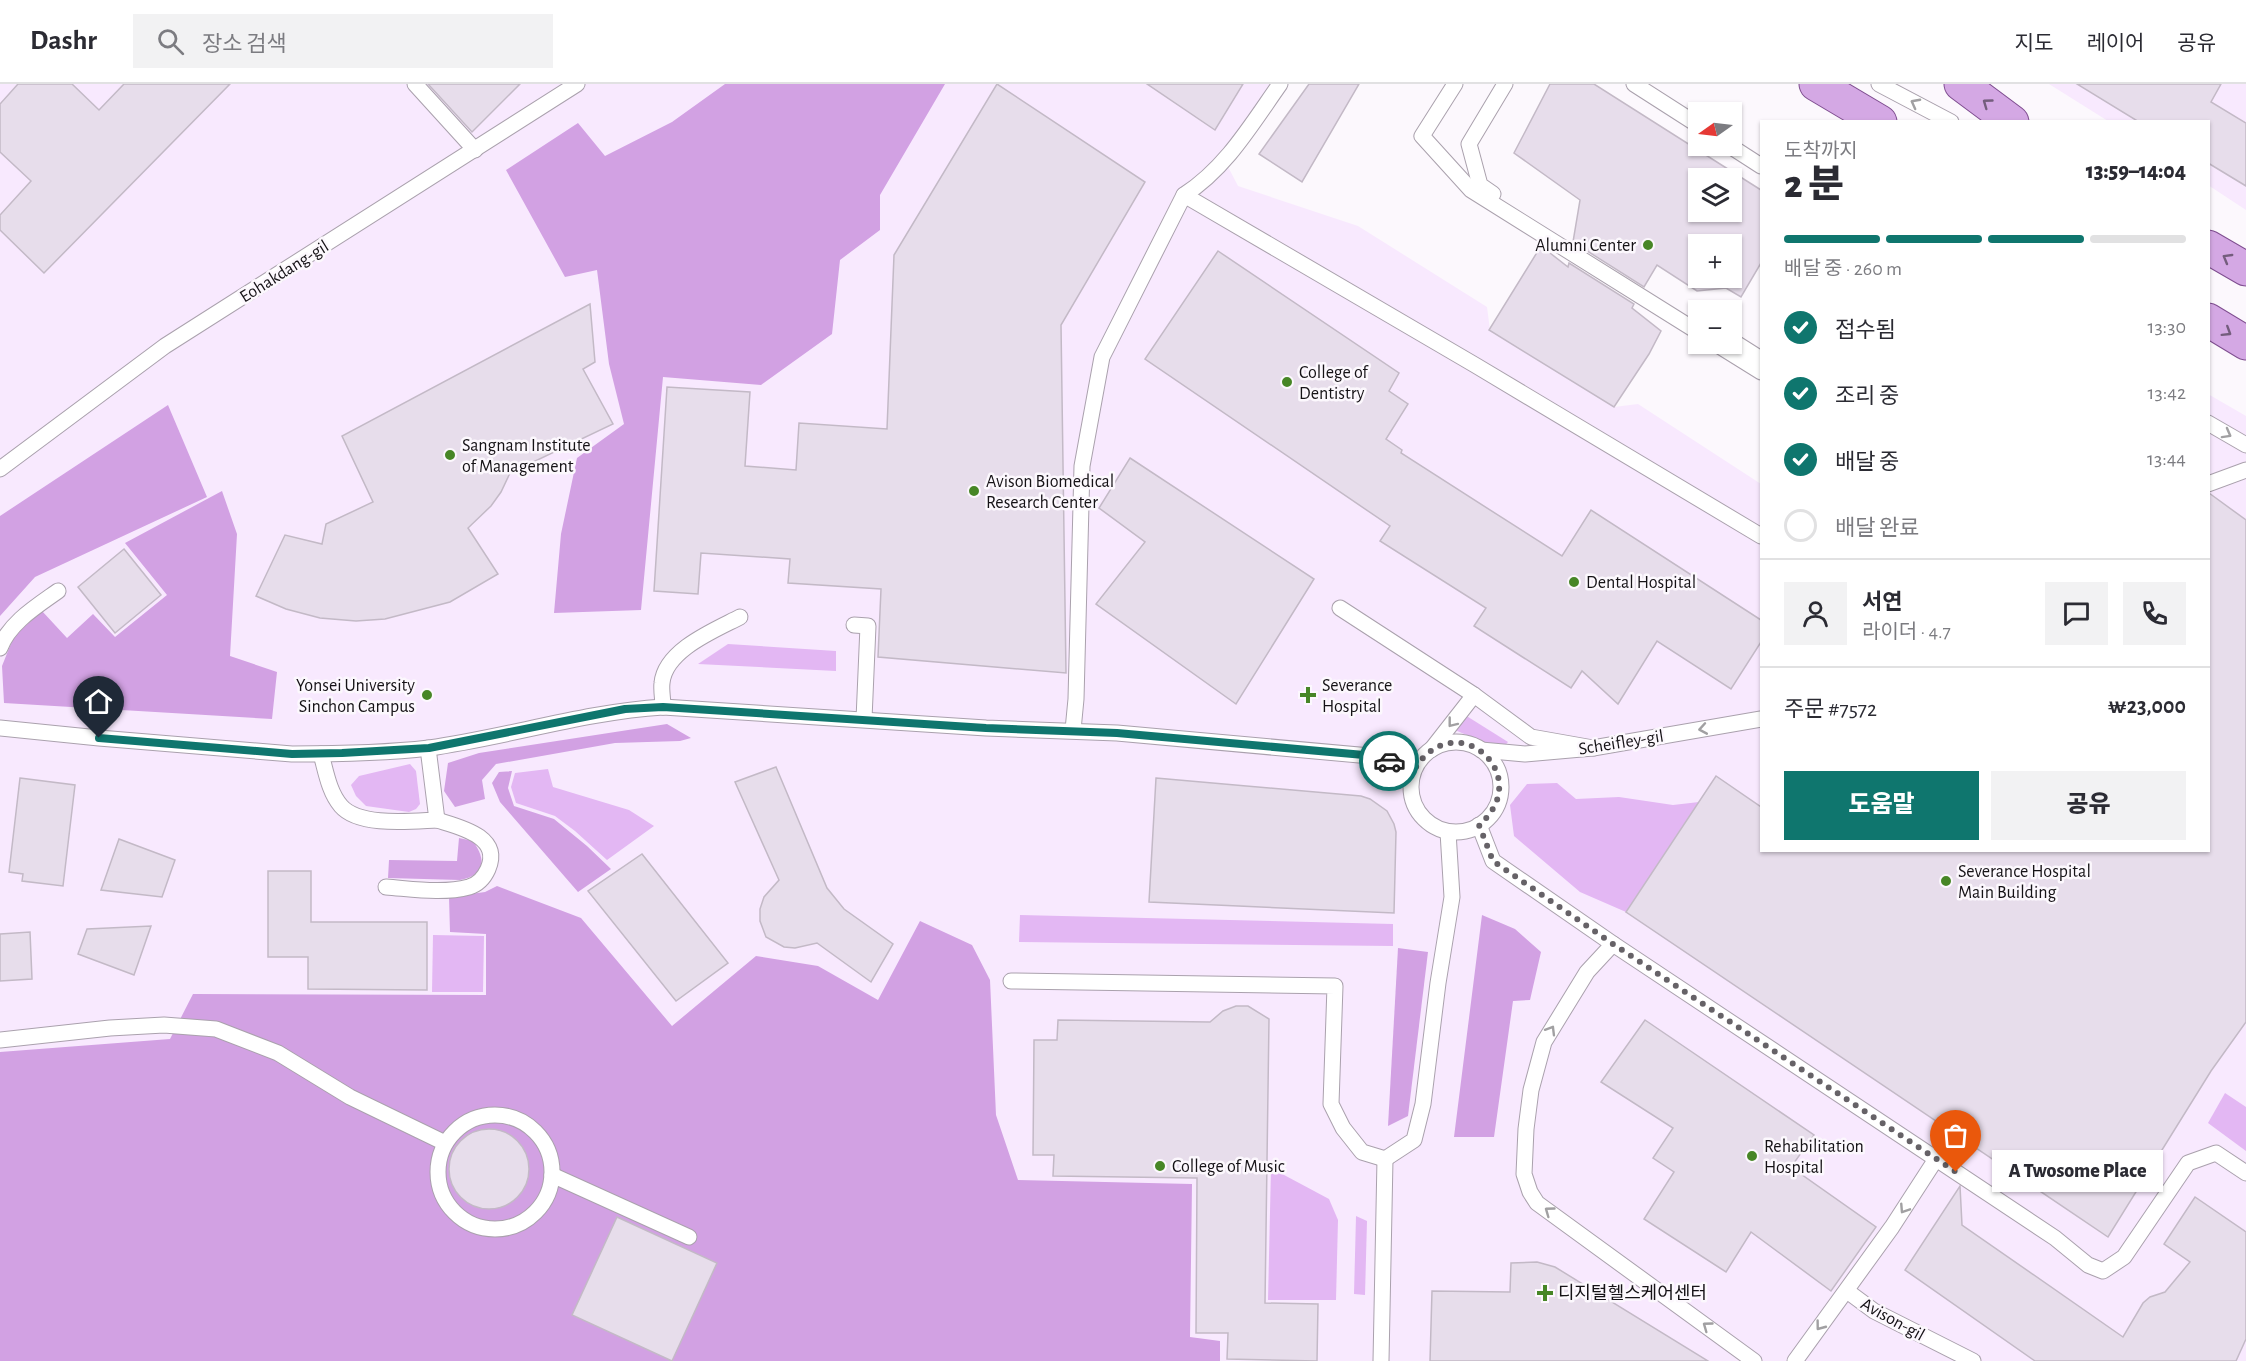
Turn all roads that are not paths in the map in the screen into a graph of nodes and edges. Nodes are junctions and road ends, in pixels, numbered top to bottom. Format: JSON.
{"nodes":[{"id":1,"x":415,"y":84,"type":"edge"},
{"id":2,"x":577,"y":84,"type":"edge"},
{"id":3,"x":1280,"y":84,"type":"edge"},
{"id":4,"x":1455,"y":84,"type":"edge"},
{"id":5,"x":1505,"y":84,"type":"edge"},
{"id":6,"x":1634,"y":84,"type":"edge"},
{"id":7,"x":1816,"y":84,"type":"edge"},
{"id":8,"x":1879,"y":84,"type":"edge"},
{"id":9,"x":1961,"y":84,"type":"edge"},
{"id":10,"x":1688,"y":119,"type":"edge"},
{"id":11,"x":1877,"y":120,"type":"edge"},
{"id":12,"x":1946,"y":120,"type":"edge"},
{"id":13,"x":2010,"y":120,"type":"edge"},
{"id":14,"x":475,"y":150,"type":"junction"},
{"id":15,"x":1742,"y":154,"type":"edge"},
{"id":16,"x":1760,"y":165,"type":"edge"},
{"id":17,"x":1184,"y":195,"type":"junction"},
{"id":18,"x":2210,"y":248,"type":"edge"},
{"id":19,"x":2246,"y":269,"type":"edge"},
{"id":20,"x":1688,"y":314,"type":"edge"},
{"id":21,"x":2210,"y":321,"type":"edge"},
{"id":22,"x":1688,"y":326,"type":"edge"},
{"id":23,"x":2246,"y":344,"type":"edge"},
{"id":24,"x":1742,"y":347,"type":"edge"},
{"id":25,"x":1732,"y":354,"type":"edge"},
{"id":26,"x":1760,"y":358,"type":"edge"},
{"id":27,"x":1760,"y":371,"type":"edge"},
{"id":28,"x":2210,"y":424,"type":"edge"},
{"id":29,"x":2246,"y":445,"type":"edge"},
{"id":30,"x":0,"y":469,"type":"edge"},
{"id":31,"x":2246,"y":470,"type":"edge"},
{"id":32,"x":2210,"y":483,"type":"edge"},
{"id":33,"x":1760,"y":535,"type":"edge"},
{"id":34,"x":58,"y":591,"type":"dead end"},
{"id":35,"x":1340,"y":608,"type":"dead end"},
{"id":36,"x":741,"y":617,"type":"dead end"},
{"id":37,"x":854,"y":625,"type":"dead end"},
{"id":38,"x":0,"y":648,"type":"edge"},
{"id":39,"x":1474,"y":695,"type":"junction"},
{"id":40,"x":663,"y":707,"type":"junction"},
{"id":41,"x":864,"y":719,"type":"junction"},
{"id":42,"x":1760,"y":719,"type":"edge"},
{"id":43,"x":0,"y":728,"type":"edge"},
{"id":44,"x":1073,"y":730,"type":"junction"},
{"id":45,"x":429,"y":748,"type":"junction"},
{"id":46,"x":1593,"y":748,"type":"junction"},
{"id":47,"x":1431,"y":750,"type":"junction"},
{"id":48,"x":1481,"y":750,"type":"junction"},
{"id":49,"x":321,"y":754,"type":"junction"},
{"id":50,"x":1413,"y":772,"type":"junction"},
{"id":51,"x":437,"y":820,"type":"junction"},
{"id":52,"x":1479,"y":825,"type":"junction"},
{"id":53,"x":1448,"y":832,"type":"junction"},
{"id":54,"x":386,"y":887,"type":"dead end"},
{"id":55,"x":1613,"y":944,"type":"junction"},
{"id":56,"x":1011,"y":981,"type":"dead end"},
{"id":57,"x":0,"y":1040,"type":"edge"},
{"id":58,"x":445,"y":1143,"type":"junction"},
{"id":59,"x":1385,"y":1159,"type":"junction"},
{"id":60,"x":1936,"y":1159,"type":"junction"},
{"id":61,"x":2246,"y":1173,"type":"edge"},
{"id":62,"x":552,"y":1175,"type":"junction"},
{"id":63,"x":689,"y":1237,"type":"dead end"},
{"id":64,"x":1847,"y":1292,"type":"junction"},
{"id":65,"x":1381,"y":1361,"type":"edge"},
{"id":66,"x":1754,"y":1361,"type":"edge"},
{"id":67,"x":1795,"y":1361,"type":"edge"},
{"id":68,"x":1973,"y":1361,"type":"edge"}],
"edges":[{"from":1,"to":14,"type":"lane"},
{"from":2,"to":14,"type":"lane","name":"Eohakdang-gil"},
{"from":3,"to":17,"type":"lane"},
{"from":4,"to":22,"type":"lane"},
{"from":5,"to":20,"type":"lane"},
{"from":6,"to":10,"type":"lane"},
{"from":7,"to":11,"type":"main road"},
{"from":12,"to":8,"type":"lane","one_way":true},
{"from":13,"to":9,"type":"main road","one_way":true},
{"from":14,"to":30,"type":"lane","name":"Eohakdang-gil"},
{"from":15,"to":16,"type":"lane"},
{"from":17,"to":33,"type":"lane"},
{"from":17,"to":44,"type":"lane"},
{"from":19,"to":18,"type":"main road","one_way":true},
{"from":21,"to":23,"type":"main road","one_way":true},
{"from":24,"to":26,"type":"lane"},
{"from":25,"to":27,"type":"lane"},
{"from":28,"to":29,"type":"lane","one_way":true},
{"from":31,"to":32,"type":"lane"},
{"from":34,"to":38,"type":"lane"},
{"from":35,"to":39,"type":"lane"},
{"from":36,"to":40,"type":"lane"},
{"from":37,"to":41,"type":"lane"},
{"from":39,"to":46,"type":"lane"},
{"from":39,"to":47,"type":"lane","one_way":true},
{"from":40,"to":41,"type":"lane"},
{"from":40,"to":45,"type":"lane"},
{"from":41,"to":44,"type":"lane"},
{"from":42,"to":46,"type":"lane","name":"Scheifley-gil","one_way":true},
{"from":43,"to":49,"type":"lane"},
{"from":44,"to":50,"type":"lane"},
{"from":45,"to":49,"type":"lane"},
{"from":45,"to":51,"type":"lane"},
{"from":46,"to":48,"type":"lane","name":"Scheifley-gil"},
{"from":47,"to":48,"type":"lane"},
{"from":47,"to":50,"type":"lane"},
{"from":48,"to":52,"type":"lane"},
{"from":49,"to":51,"type":"lane"},
{"from":50,"to":53,"type":"lane"},
{"from":51,"to":54,"type":"lane"},
{"from":52,"to":53,"type":"lane"},
{"from":52,"to":55,"type":"lane"},
{"from":53,"to":59,"type":"lane"},
{"from":55,"to":60,"type":"lane"},
{"from":66,"to":55,"type":"lane","one_way":true},
{"from":56,"to":59,"type":"lane"},
{"from":57,"to":58,"type":"lane"},
{"from":58,"to":62,"type":"lane"},
{"from":58,"to":62,"type":"lane"},
{"from":59,"to":65,"type":"lane"},
{"from":60,"to":61,"type":"lane"},
{"from":60,"to":64,"type":"lane","one_way":true},
{"from":62,"to":63,"type":"lane"},
{"from":64,"to":67,"type":"lane","one_way":true},
{"from":64,"to":68,"type":"lane","name":"Avison-gil"}]}
